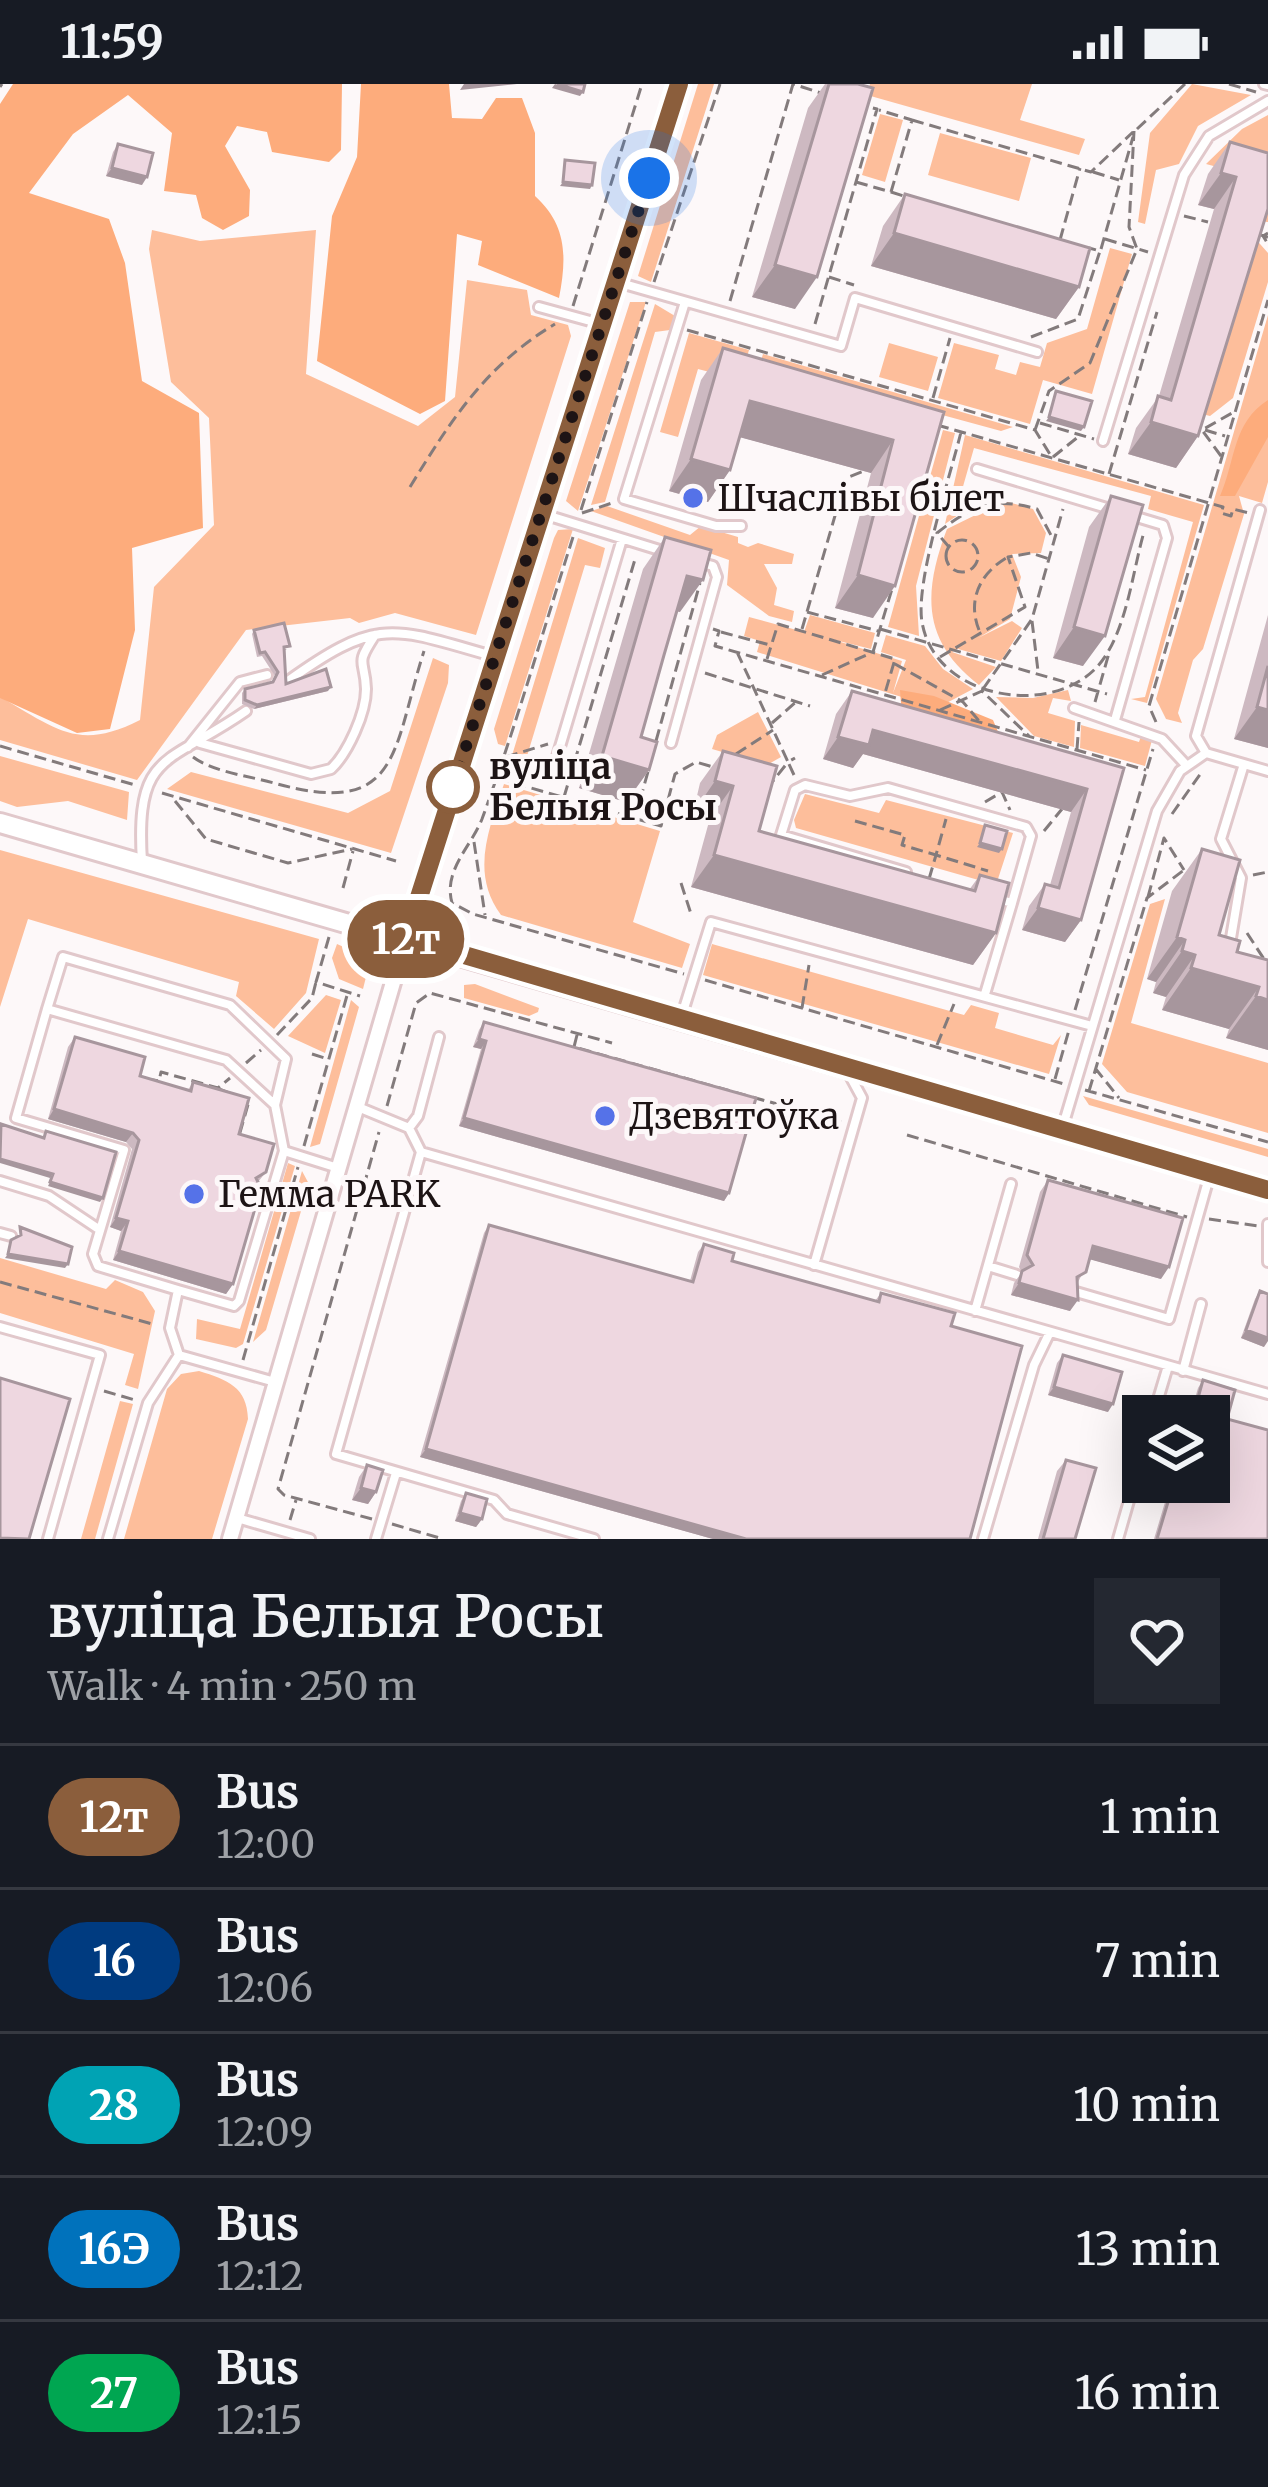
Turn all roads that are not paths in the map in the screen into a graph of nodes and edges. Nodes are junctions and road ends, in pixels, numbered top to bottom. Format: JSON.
{"nodes":[{"id":1,"x":679,"y":84,"type":"edge"},
{"id":2,"x":1268,"y":98,"type":"edge"},
{"id":3,"x":616,"y":282,"type":"junction"},
{"id":4,"x":685,"y":302,"type":"junction"},
{"id":5,"x":539,"y":307,"type":"dead end"},
{"id":6,"x":602,"y":324,"type":"junction"},
{"id":7,"x":1037,"y":352,"type":"dead end"},
{"id":8,"x":1103,"y":441,"type":"road end"},
{"id":9,"x":976,"y":470,"type":"dead end"},
{"id":10,"x":1261,"y":510,"type":"dead end"},
{"id":11,"x":542,"y":514,"type":"junction"},
{"id":12,"x":741,"y":526,"type":"dead end"},
{"id":13,"x":622,"y":539,"type":"junction"},
{"id":14,"x":668,"y":553,"type":"edge"},
{"id":15,"x":690,"y":560,"type":"edge"},
{"id":16,"x":375,"y":635,"type":"junction"},
{"id":17,"x":496,"y":658,"type":"junction"},
{"id":18,"x":267,"y":675,"type":"dead end"},
{"id":19,"x":287,"y":676,"type":"edge"},
{"id":20,"x":1074,"y":708,"type":"dead end"},
{"id":21,"x":246,"y":711,"type":"edge"},
{"id":22,"x":1114,"y":720,"type":"junction"},
{"id":23,"x":671,"y":742,"type":"dead end"},
{"id":24,"x":200,"y":743,"type":"junction"},
{"id":25,"x":187,"y":748,"type":"junction"},
{"id":26,"x":1210,"y":754,"type":"junction"},
{"id":27,"x":1244,"y":764,"type":"junction"},
{"id":28,"x":1187,"y":766,"type":"junction"},
{"id":29,"x":553,"y":770,"type":"dead end"},
{"id":30,"x":1268,"y":770,"type":"edge"},
{"id":31,"x":0,"y":823,"type":"edge"},
{"id":32,"x":142,"y":864,"type":"junction"},
{"id":33,"x":929,"y":879,"type":"edge"},
{"id":34,"x":981,"y":894,"type":"edge"},
{"id":35,"x":1012,"y":903,"type":"junction"},
{"id":36,"x":406,"y":938,"type":"junction"},
{"id":37,"x":1232,"y":954,"type":"edge"},
{"id":38,"x":986,"y":994,"type":"junction"},
{"id":39,"x":47,"y":1009,"type":"junction"},
{"id":40,"x":680,"y":1019,"type":"junction"},
{"id":41,"x":1092,"y":1026,"type":"junction"},
{"id":42,"x":439,"y":1037,"type":"dead end"},
{"id":43,"x":832,"y":1064,"type":"junction"},
{"id":44,"x":275,"y":1105,"type":"junction"},
{"id":45,"x":356,"y":1106,"type":"junction"},
{"id":46,"x":409,"y":1128,"type":"junction"},
{"id":47,"x":1061,"y":1130,"type":"junction"},
{"id":48,"x":284,"y":1150,"type":"junction"},
{"id":49,"x":421,"y":1152,"type":"junction"},
{"id":50,"x":338,"y":1168,"type":"junction"},
{"id":51,"x":1210,"y":1173,"type":"junction"},
{"id":52,"x":0,"y":1181,"type":"edge"},
{"id":53,"x":1011,"y":1184,"type":"dead end"},
{"id":54,"x":257,"y":1189,"type":"edge"},
{"id":55,"x":1268,"y":1190,"type":"edge"},
{"id":56,"x":271,"y":1194,"type":"junction"},
{"id":57,"x":1267,"y":1226,"type":"edge"},
{"id":58,"x":100,"y":1230,"type":"junction"},
{"id":59,"x":0,"y":1233,"type":"edge"},
{"id":60,"x":244,"y":1234,"type":"edge"},
{"id":61,"x":11,"y":1236,"type":"edge"},
{"id":62,"x":257,"y":1238,"type":"junction"},
{"id":63,"x":1268,"y":1262,"type":"edge"},
{"id":64,"x":814,"y":1264,"type":"junction"},
{"id":65,"x":988,"y":1266,"type":"junction"},
{"id":66,"x":1017,"y":1274,"type":"edge"},
{"id":67,"x":178,"y":1290,"type":"junction"},
{"id":68,"x":1076,"y":1292,"type":"edge"},
{"id":69,"x":1202,"y":1304,"type":"dead end"},
{"id":70,"x":975,"y":1311,"type":"junction"},
{"id":71,"x":0,"y":1327,"type":"edge"},
{"id":72,"x":1050,"y":1332,"type":"junction"},
{"id":73,"x":179,"y":1355,"type":"junction"},
{"id":74,"x":1168,"y":1366,"type":"junction"},
{"id":75,"x":1183,"y":1371,"type":"junction"},
{"id":76,"x":276,"y":1382,"type":"junction"},
{"id":77,"x":1268,"y":1394,"type":"edge"},
{"id":78,"x":1159,"y":1395,"type":"edge"},
{"id":79,"x":396,"y":1473,"type":"junction"},
{"id":80,"x":1128,"y":1503,"type":"edge"},
{"id":81,"x":237,"y":1518,"type":"junction"},
{"id":82,"x":48,"y":1539,"type":"edge"},
{"id":83,"x":108,"y":1539,"type":"edge"},
{"id":84,"x":230,"y":1539,"type":"edge"},
{"id":85,"x":310,"y":1539,"type":"edge"},
{"id":86,"x":376,"y":1539,"type":"edge"},
{"id":87,"x":594,"y":1539,"type":"edge"},
{"id":88,"x":983,"y":1539,"type":"edge"},
{"id":89,"x":1118,"y":1539,"type":"edge"}],
"edges":[{"from":1,"to":3,"type":"main road"},
{"from":2,"to":8,"type":"lane"},
{"from":3,"to":4,"type":"lane"},
{"from":3,"to":6,"type":"main road"},
{"from":4,"to":7,"type":"lane"},
{"from":4,"to":12,"type":"lane"},
{"from":5,"to":6,"type":"lane"},
{"from":6,"to":11,"type":"main road"},
{"from":9,"to":22,"type":"lane"},
{"from":10,"to":26,"type":"lane"},
{"from":11,"to":13,"type":"lane"},
{"from":11,"to":17,"type":"main road"},
{"from":13,"to":14,"type":"lane"},
{"from":13,"to":29,"type":"lane"},
{"from":15,"to":23,"type":"lane"},
{"from":16,"to":17,"type":"lane"},
{"from":16,"to":19,"type":"lane"},
{"from":16,"to":24,"type":"lane"},
{"from":17,"to":36,"type":"main road"},
{"from":18,"to":25,"type":"lane"},
{"from":20,"to":22,"type":"lane"},
{"from":21,"to":24,"type":"lane"},
{"from":22,"to":28,"type":"lane"},
{"from":24,"to":25,"type":"lane"},
{"from":25,"to":32,"type":"lane"},
{"from":26,"to":27,"type":"lane"},
{"from":26,"to":28,"type":"lane"},
{"from":27,"to":30,"type":"lane"},
{"from":27,"to":37,"type":"lane"},
{"from":28,"to":41,"type":"lane"},
{"from":31,"to":32,"type":"main road"},
{"from":32,"to":36,"type":"main road"},
{"from":33,"to":35,"type":"lane"},
{"from":34,"to":35,"type":"lane"},
{"from":35,"to":38,"type":"lane"},
{"from":36,"to":40,"type":"main road"},
{"from":36,"to":45,"type":"street"},
{"from":38,"to":40,"type":"lane"},
{"from":38,"to":41,"type":"lane"},
{"from":39,"to":44,"type":"lane"},
{"from":39,"to":44,"type":"lane"},
{"from":39,"to":58,"type":"lane"},
{"from":40,"to":43,"type":"main road"},
{"from":41,"to":47,"type":"lane"},
{"from":42,"to":46,"type":"lane"},
{"from":43,"to":47,"type":"main road"},
{"from":43,"to":64,"type":"lane"},
{"from":44,"to":48,"type":"lane"},
{"from":45,"to":46,"type":"lane"},
{"from":45,"to":50,"type":"street"},
{"from":46,"to":49,"type":"lane"},
{"from":47,"to":51,"type":"main road"},
{"from":48,"to":50,"type":"lane"},
{"from":48,"to":56,"type":"lane"},
{"from":49,"to":64,"type":"lane"},
{"from":49,"to":79,"type":"lane"},
{"from":50,"to":76,"type":"street"},
{"from":51,"to":55,"type":"main road"},
{"from":51,"to":68,"type":"lane"},
{"from":52,"to":58,"type":"lane"},
{"from":53,"to":65,"type":"lane"},
{"from":54,"to":56,"type":"lane"},
{"from":56,"to":62,"type":"lane"},
{"from":57,"to":63,"type":"lane"},
{"from":58,"to":67,"type":"lane"},
{"from":59,"to":61,"type":"lane"},
{"from":60,"to":62,"type":"lane"},
{"from":62,"to":67,"type":"lane"},
{"from":64,"to":70,"type":"lane"},
{"from":65,"to":66,"type":"lane"},
{"from":65,"to":70,"type":"lane"},
{"from":67,"to":73,"type":"lane"},
{"from":69,"to":75,"type":"lane"},
{"from":70,"to":72,"type":"lane"},
{"from":71,"to":82,"type":"lane"},
{"from":72,"to":74,"type":"lane"},
{"from":72,"to":88,"type":"lane"},
{"from":73,"to":76,"type":"lane"},
{"from":73,"to":83,"type":"lane"},
{"from":74,"to":75,"type":"lane"},
{"from":74,"to":78,"type":"lane"},
{"from":75,"to":77,"type":"lane"},
{"from":76,"to":81,"type":"street"},
{"from":79,"to":86,"type":"lane"},
{"from":79,"to":87,"type":"lane"},
{"from":80,"to":89,"type":"lane"},
{"from":81,"to":84,"type":"street"},
{"from":81,"to":85,"type":"lane"}]}
